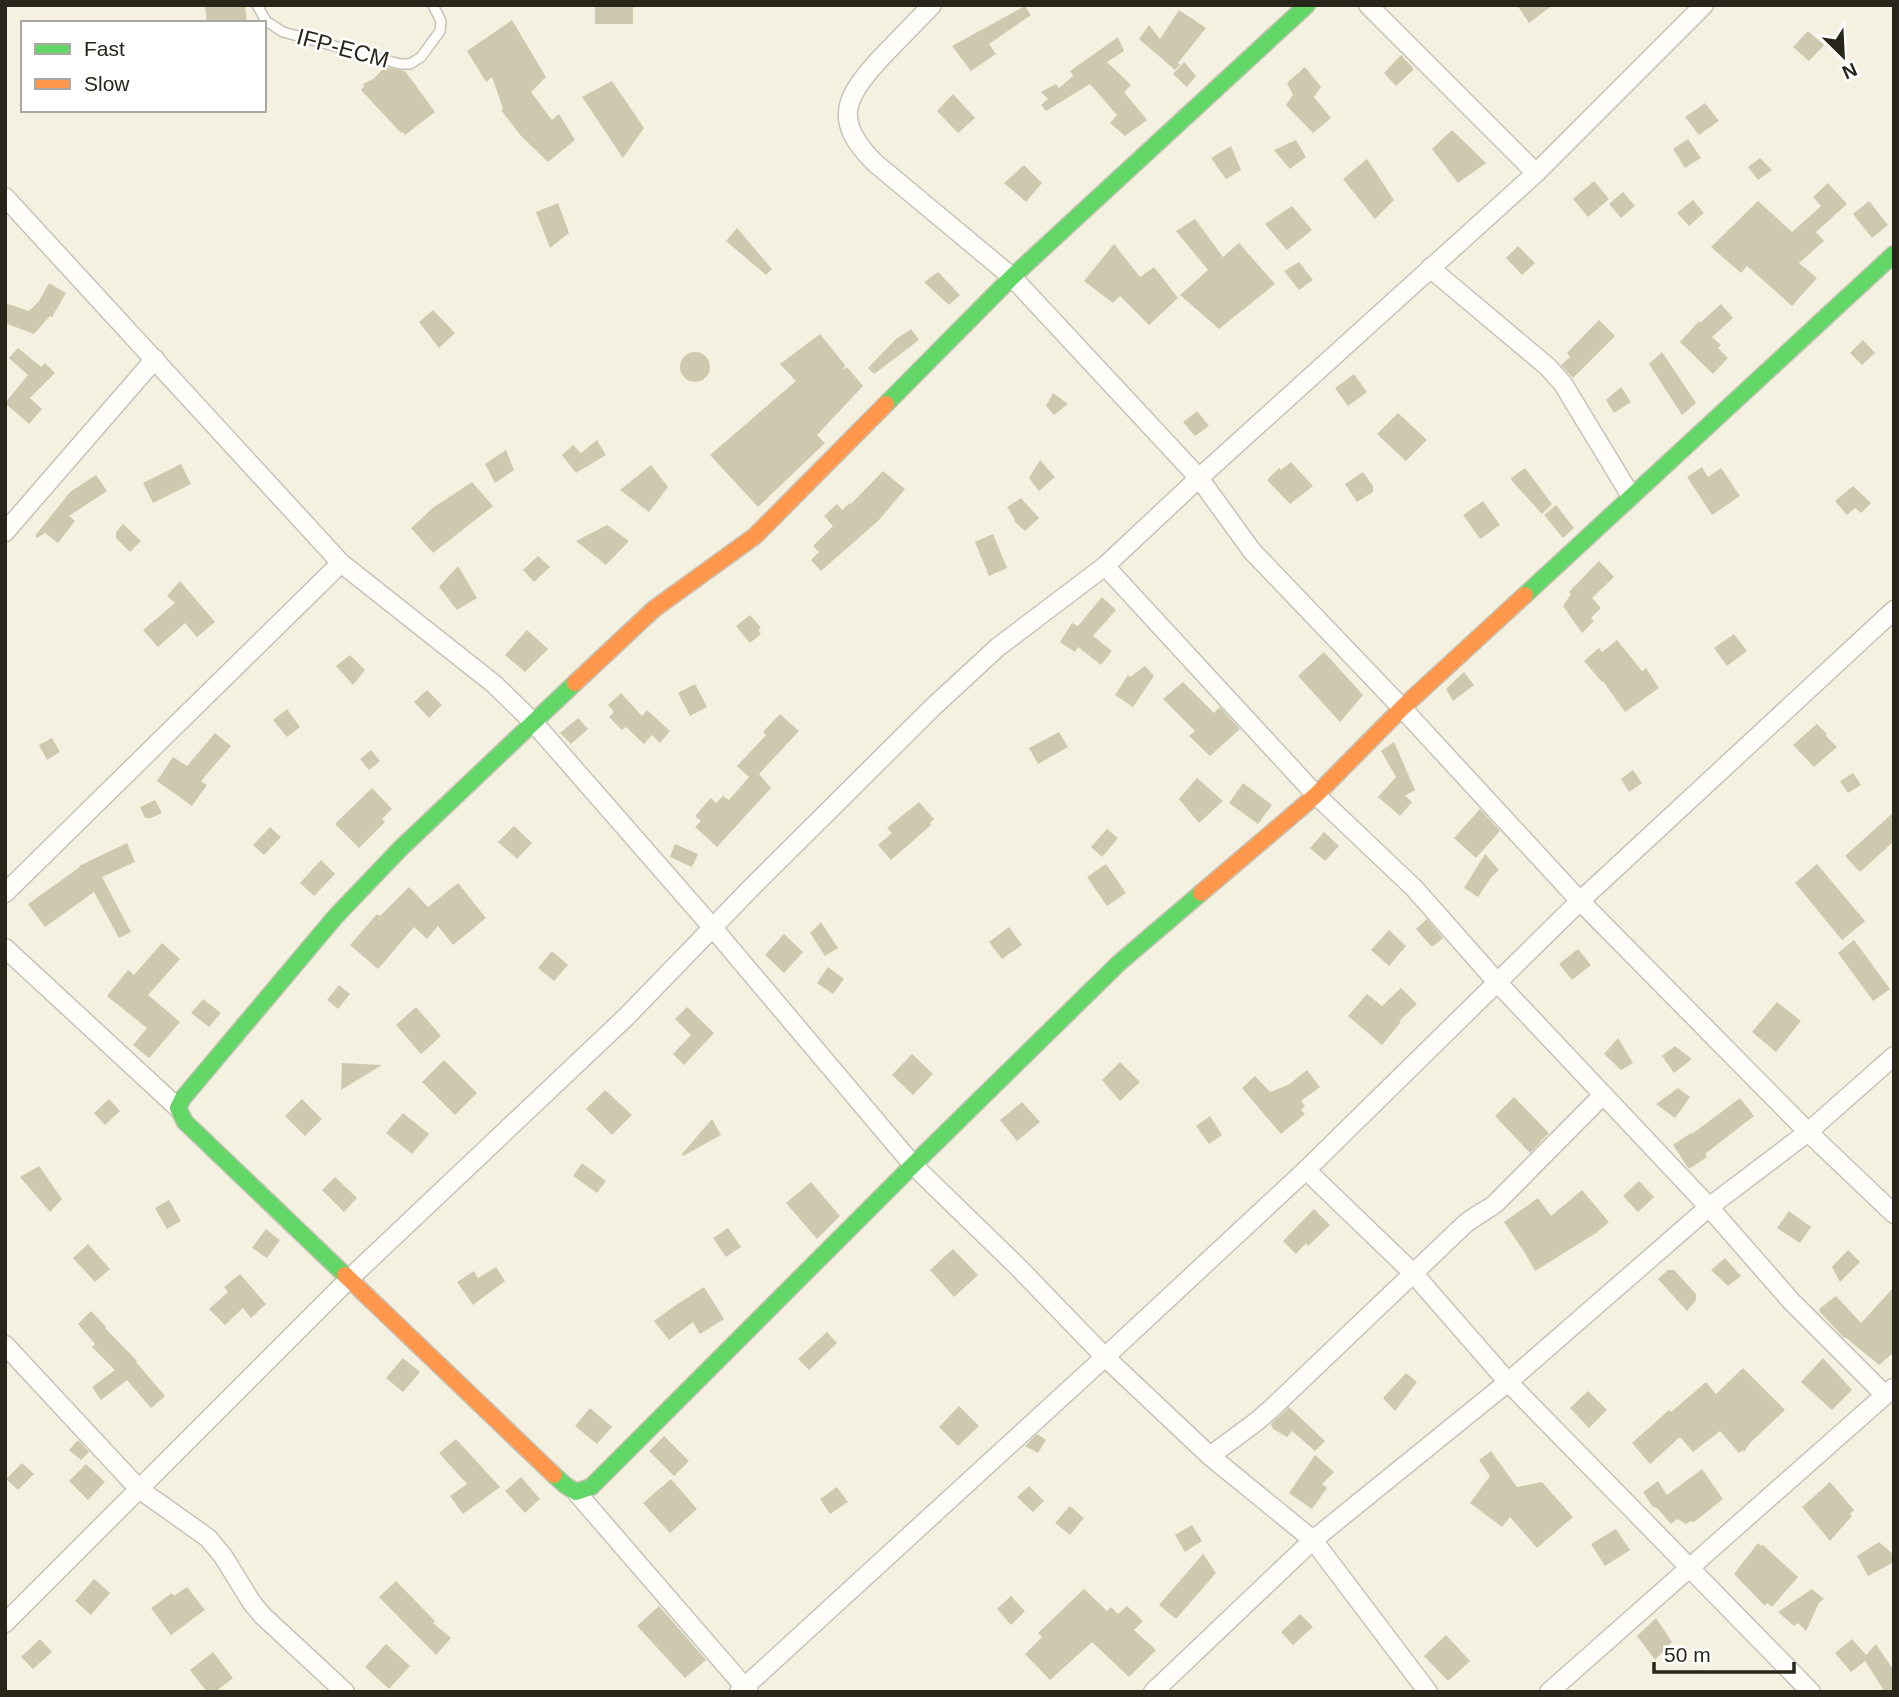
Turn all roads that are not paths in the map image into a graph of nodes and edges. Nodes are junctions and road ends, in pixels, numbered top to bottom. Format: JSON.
{"nodes":[{"id":1,"x":257,"y":5,"type":"edge"},
{"id":2,"x":433,"y":5,"type":"edge"},
{"id":3,"x":932,"y":5,"type":"edge"},
{"id":4,"x":1307,"y":5,"type":"edge"},
{"id":5,"x":1368,"y":5,"type":"edge"},
{"id":6,"x":1704,"y":5,"type":"edge"},
{"id":7,"x":1536,"y":173,"type":"junction"},
{"id":8,"x":5,"y":197,"type":"edge"},
{"id":9,"x":1447,"y":254,"type":"junction"},
{"id":10,"x":1894,"y":254,"type":"edge"},
{"id":11,"x":1430,"y":268,"type":"junction"},
{"id":12,"x":1012,"y":277,"type":"junction"},
{"id":13,"x":1453,"y":288,"type":"junction"},
{"id":14,"x":155,"y":359,"type":"junction"},
{"id":15,"x":1199,"y":478,"type":"junction"},
{"id":16,"x":1632,"y":496,"type":"junction"},
{"id":17,"x":5,"y":532,"type":"edge"},
{"id":18,"x":341,"y":563,"type":"junction"},
{"id":19,"x":1105,"y":566,"type":"junction"},
{"id":20,"x":1894,"y":610,"type":"edge"},
{"id":21,"x":1402,"y":708,"type":"junction"},
{"id":22,"x":534,"y":723,"type":"junction"},
{"id":23,"x":1316,"y":795,"type":"junction"},
{"id":24,"x":5,"y":893,"type":"edge"},
{"id":25,"x":1580,"y":901,"type":"junction"},
{"id":26,"x":713,"y":928,"type":"junction"},
{"id":27,"x":5,"y":948,"type":"edge"},
{"id":28,"x":1497,"y":982,"type":"junction"},
{"id":29,"x":1894,"y":1056,"type":"edge"},
{"id":30,"x":1602,"y":1095,"type":"junction"},
{"id":31,"x":178,"y":1108,"type":"junction"},
{"id":32,"x":1808,"y":1132,"type":"junction"},
{"id":33,"x":913,"y":1165,"type":"junction"},
{"id":34,"x":1306,"y":1170,"type":"junction"},
{"id":35,"x":1709,"y":1207,"type":"junction"},
{"id":36,"x":1894,"y":1214,"type":"edge"},
{"id":37,"x":1413,"y":1273,"type":"junction"},
{"id":38,"x":348,"y":1280,"type":"junction"},
{"id":39,"x":5,"y":1345,"type":"edge"},
{"id":40,"x":1105,"y":1357,"type":"junction"},
{"id":41,"x":1508,"y":1382,"type":"junction"},
{"id":42,"x":1890,"y":1391,"type":"edge"},
{"id":43,"x":1210,"y":1456,"type":"junction"},
{"id":44,"x":138,"y":1489,"type":"junction"},
{"id":45,"x":576,"y":1492,"type":"junction"},
{"id":46,"x":1313,"y":1540,"type":"junction"},
{"id":47,"x":1690,"y":1568,"type":"junction"},
{"id":48,"x":5,"y":1623,"type":"edge"},
{"id":49,"x":744,"y":1690,"type":"edge"},
{"id":50,"x":345,"y":1692,"type":"edge"},
{"id":51,"x":1153,"y":1692,"type":"edge"},
{"id":52,"x":1428,"y":1692,"type":"edge"},
{"id":53,"x":1549,"y":1692,"type":"edge"},
{"id":54,"x":1811,"y":1692,"type":"edge"}],
"edges":[{"from":1,"to":2,"type":"lane","name":"IFP-ECM"},
{"from":3,"to":12,"type":"street"},
{"from":4,"to":12,"type":"street"},
{"from":5,"to":7,"type":"street"},
{"from":6,"to":7,"type":"street"},
{"from":7,"to":9,"type":"street"},
{"from":8,"to":14,"type":"street"},
{"from":9,"to":11,"type":"street"},
{"from":9,"to":13,"type":"street"},
{"from":10,"to":16,"type":"street"},
{"from":11,"to":13,"type":"street"},
{"from":11,"to":15,"type":"street"},
{"from":12,"to":15,"type":"street"},
{"from":12,"to":22,"type":"street"},
{"from":13,"to":16,"type":"street"},
{"from":14,"to":17,"type":"street"},
{"from":14,"to":18,"type":"street"},
{"from":15,"to":19,"type":"street"},
{"from":15,"to":21,"type":"street"},
{"from":16,"to":21,"type":"street"},
{"from":18,"to":22,"type":"street"},
{"from":18,"to":24,"type":"street"},
{"from":19,"to":23,"type":"street"},
{"from":19,"to":26,"type":"street"},
{"from":20,"to":25,"type":"street"},
{"from":21,"to":23,"type":"street"},
{"from":21,"to":25,"type":"street"},
{"from":22,"to":26,"type":"street"},
{"from":22,"to":31,"type":"street"},
{"from":23,"to":28,"type":"street"},
{"from":23,"to":33,"type":"street"},
{"from":25,"to":28,"type":"street"},
{"from":25,"to":32,"type":"street"},
{"from":26,"to":33,"type":"street"},
{"from":26,"to":38,"type":"street"},
{"from":27,"to":31,"type":"street"},
{"from":28,"to":30,"type":"street"},
{"from":28,"to":34,"type":"street"},
{"from":29,"to":32,"type":"street"},
{"from":30,"to":35,"type":"street"},
{"from":30,"to":37,"type":"street"},
{"from":31,"to":38,"type":"street"},
{"from":32,"to":35,"type":"street"},
{"from":32,"to":36,"type":"street"},
{"from":33,"to":40,"type":"street"},
{"from":33,"to":45,"type":"street"},
{"from":34,"to":37,"type":"street"},
{"from":34,"to":40,"type":"street"},
{"from":35,"to":41,"type":"street"},
{"from":35,"to":42,"type":"street"},
{"from":37,"to":41,"type":"street"},
{"from":37,"to":43,"type":"street"},
{"from":38,"to":44,"type":"street"},
{"from":38,"to":45,"type":"street"},
{"from":39,"to":44,"type":"street"},
{"from":40,"to":43,"type":"street"},
{"from":40,"to":49,"type":"street"},
{"from":41,"to":46,"type":"street"},
{"from":41,"to":47,"type":"street"},
{"from":42,"to":47,"type":"street"},
{"from":43,"to":46,"type":"street"},
{"from":44,"to":48,"type":"street"},
{"from":44,"to":50,"type":"street"},
{"from":45,"to":49,"type":"street"},
{"from":46,"to":51,"type":"street"},
{"from":46,"to":52,"type":"street"},
{"from":47,"to":53,"type":"street"},
{"from":47,"to":54,"type":"street"}]}
